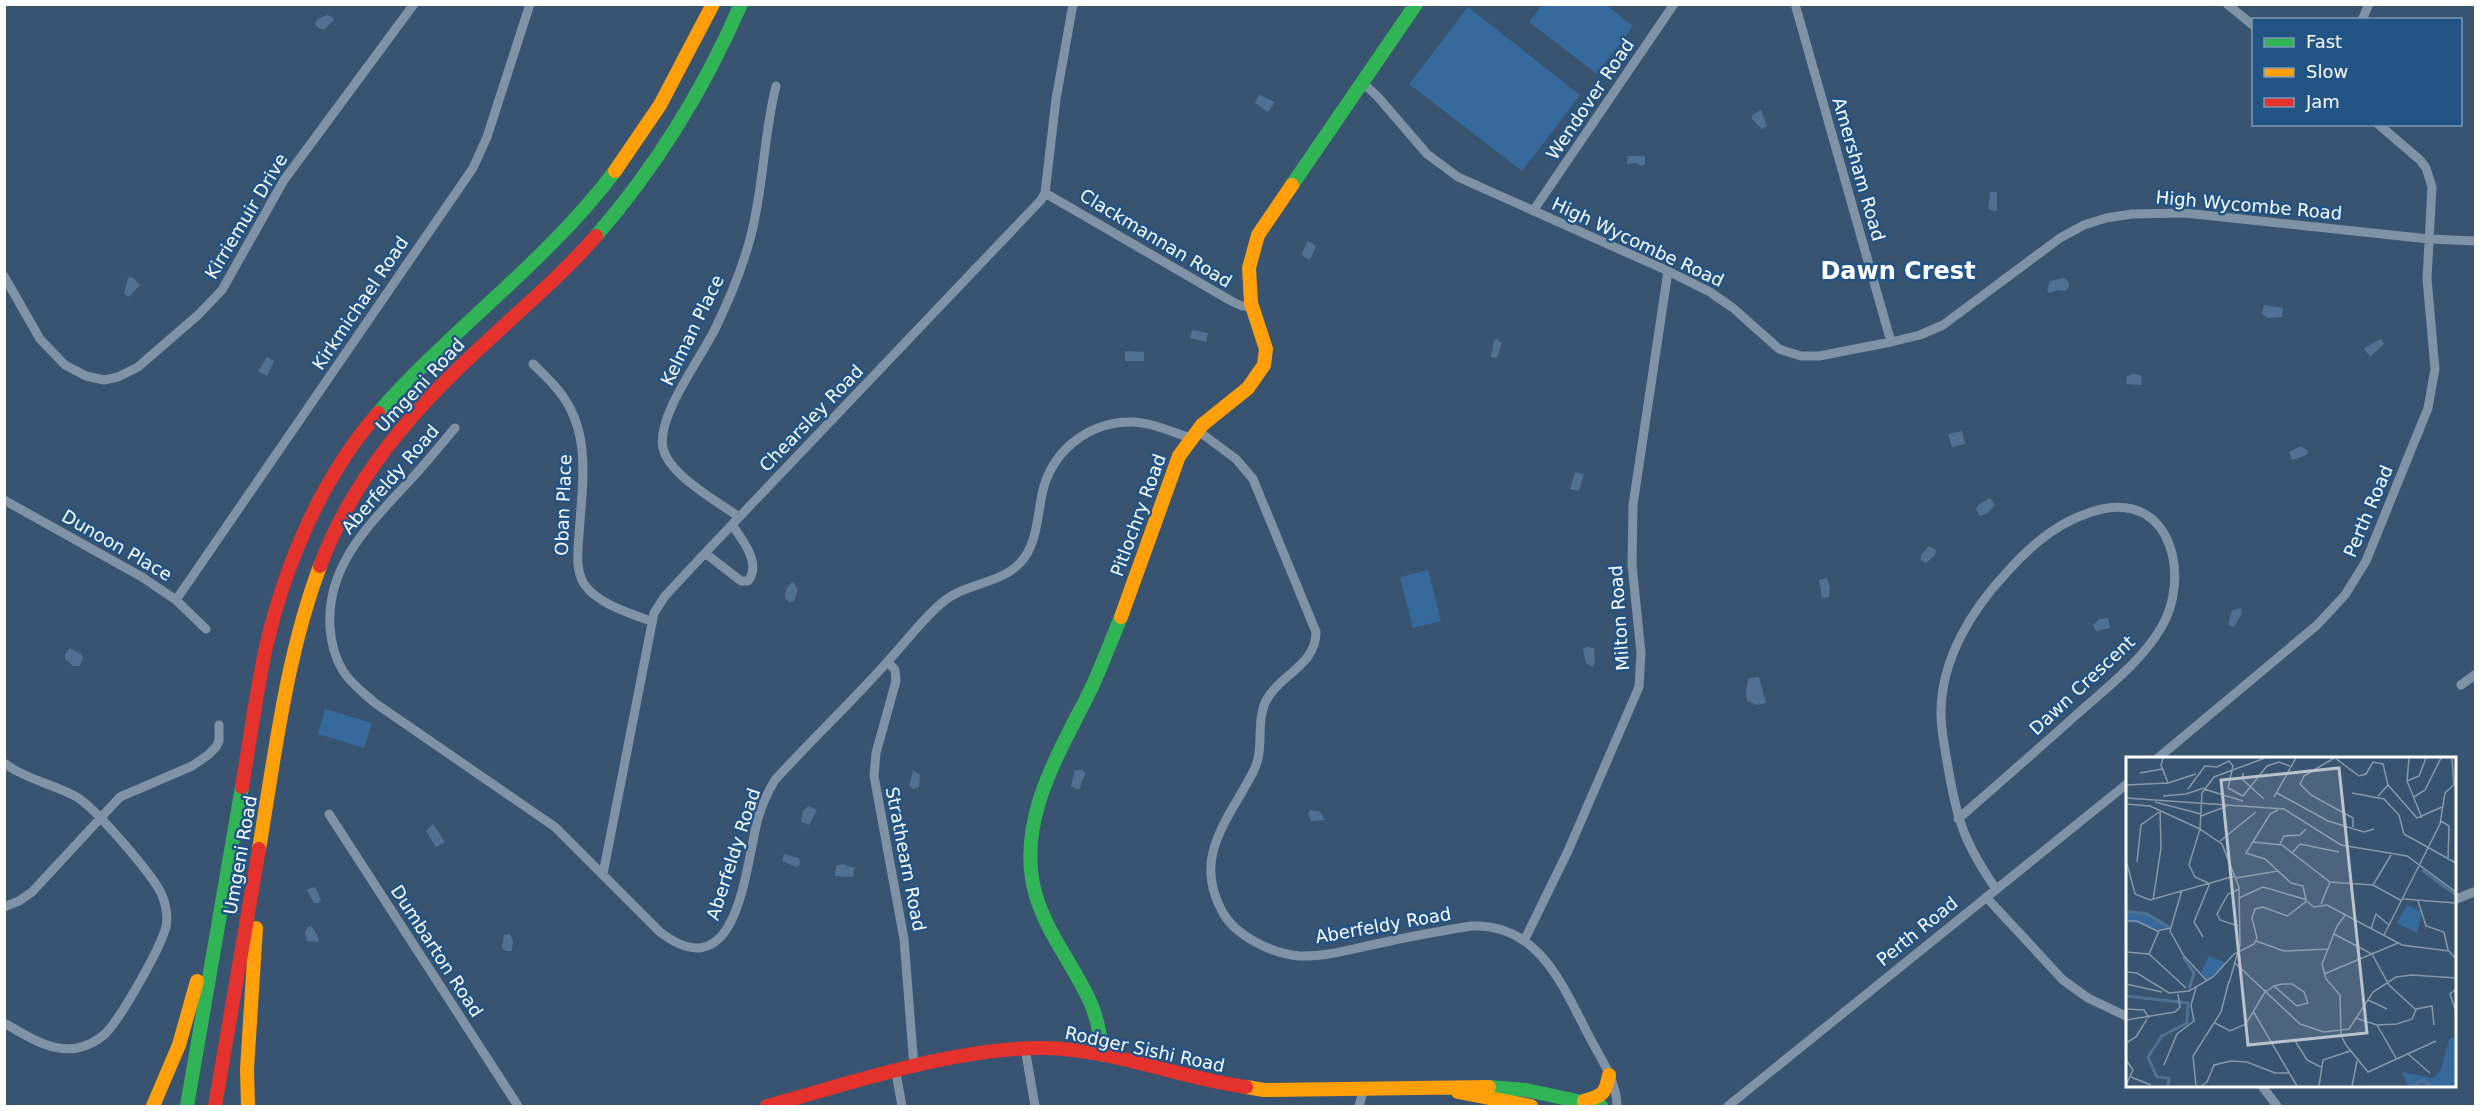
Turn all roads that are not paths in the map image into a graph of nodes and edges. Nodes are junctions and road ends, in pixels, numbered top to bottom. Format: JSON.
{"nodes":[{"id":1,"x":414,"y":4,"type":"edge"},
{"id":2,"x":530,"y":4,"type":"edge"},
{"id":3,"x":713,"y":4,"type":"edge"},
{"id":4,"x":741,"y":4,"type":"edge"},
{"id":5,"x":1073,"y":4,"type":"edge"},
{"id":6,"x":1416,"y":4,"type":"edge"},
{"id":7,"x":1674,"y":4,"type":"edge"},
{"id":8,"x":1795,"y":4,"type":"edge"},
{"id":9,"x":2227,"y":4,"type":"edge"},
{"id":10,"x":2370,"y":4,"type":"edge"},
{"id":11,"x":2363,"y":18,"type":"edge"},
{"id":12,"x":2252,"y":25,"type":"edge"},
{"id":13,"x":1362,"y":82,"type":"junction"},
{"id":14,"x":776,"y":86,"type":"dead end"},
{"id":15,"x":2380,"y":126,"type":"edge"},
{"id":16,"x":1045,"y":193,"type":"junction"},
{"id":17,"x":1533,"y":212,"type":"junction"},
{"id":18,"x":2429,"y":239,"type":"junction"},
{"id":19,"x":2475,"y":241,"type":"edge"},
{"id":20,"x":1668,"y":271,"type":"junction"},
{"id":21,"x":4,"y":276,"type":"edge"},
{"id":22,"x":1252,"y":306,"type":"junction"},
{"id":23,"x":1891,"y":342,"type":"junction"},
{"id":24,"x":533,"y":364,"type":"dead end"},
{"id":25,"x":455,"y":428,"type":"dead end"},
{"id":26,"x":1193,"y":434,"type":"junction"},
{"id":27,"x":4,"y":500,"type":"edge"},
{"id":28,"x":739,"y":517,"type":"junction"},
{"id":29,"x":732,"y":525,"type":"junction"},
{"id":30,"x":705,"y":553,"type":"junction"},
{"id":31,"x":176,"y":600,"type":"junction"},
{"id":32,"x":651,"y":621,"type":"junction"},
{"id":33,"x":206,"y":629,"type":"dead end"},
{"id":34,"x":888,"y":662,"type":"junction"},
{"id":35,"x":2475,"y":674,"type":"edge"},
{"id":36,"x":2461,"y":685,"type":"dead end"},
{"id":37,"x":219,"y":725,"type":"dead end"},
{"id":38,"x":252,"y":726,"type":"junction"},
{"id":39,"x":2160,"y":757,"type":"edge"},
{"id":40,"x":4,"y":764,"type":"edge"},
{"id":41,"x":2126,"y":784,"type":"edge"},
{"id":42,"x":329,"y":814,"type":"dead end"},
{"id":43,"x":100,"y":816,"type":"junction"},
{"id":44,"x":264,"y":818,"type":"junction"},
{"id":45,"x":1958,"y":819,"type":"junction"},
{"id":46,"x":603,"y":874,"type":"junction"},
{"id":47,"x":1996,"y":890,"type":"junction"},
{"id":48,"x":2475,"y":891,"type":"edge"},
{"id":49,"x":1986,"y":897,"type":"junction"},
{"id":50,"x":2456,"y":899,"type":"edge"},
{"id":51,"x":4,"y":907,"type":"edge"},
{"id":52,"x":1524,"y":941,"type":"junction"},
{"id":53,"x":2126,"y":1017,"type":"edge"},
{"id":54,"x":4,"y":1023,"type":"edge"},
{"id":55,"x":1025,"y":1048,"type":"junction"},
{"id":56,"x":1103,"y":1055,"type":"junction"},
{"id":57,"x":914,"y":1067,"type":"junction"},
{"id":58,"x":896,"y":1072,"type":"junction"},
{"id":59,"x":1609,"y":1075,"type":"junction"},
{"id":60,"x":2263,"y":1087,"type":"edge"},
{"id":61,"x":1364,"y":1088,"type":"junction"},
{"id":62,"x":1450,"y":1089,"type":"junction"},
{"id":63,"x":1579,"y":1101,"type":"junction"},
{"id":64,"x":2276,"y":1106,"type":"edge"},
{"id":65,"x":153,"y":1107,"type":"edge"},
{"id":66,"x":187,"y":1107,"type":"edge"},
{"id":67,"x":215,"y":1107,"type":"edge"},
{"id":68,"x":248,"y":1107,"type":"edge"},
{"id":69,"x":518,"y":1107,"type":"edge"},
{"id":70,"x":767,"y":1107,"type":"edge"},
{"id":71,"x":902,"y":1107,"type":"edge"},
{"id":72,"x":1035,"y":1107,"type":"edge"},
{"id":73,"x":1359,"y":1107,"type":"edge"},
{"id":74,"x":1531,"y":1107,"type":"edge"},
{"id":75,"x":1601,"y":1107,"type":"edge"},
{"id":76,"x":1617,"y":1107,"type":"edge"},
{"id":77,"x":1728,"y":1107,"type":"edge"}],
"edges":[{"from":1,"to":21,"type":"street","name":"Kirriemuir Drive"},
{"from":2,"to":31,"type":"street","name":"Kirkmichael Road"},
{"from":3,"to":38,"type":"main road","name":"Umgeni Road"},
{"from":4,"to":44,"type":"main road","name":"Umgeni Road"},
{"from":5,"to":16,"type":"street"},
{"from":6,"to":13,"type":"main road","name":"Pitlochry Road"},
{"from":7,"to":17,"type":"street","name":"Wendover Road"},
{"from":8,"to":23,"type":"street","name":"Amersham Road"},
{"from":9,"to":12,"type":"street"},
{"from":10,"to":11,"type":"street"},
{"from":13,"to":17,"type":"street","name":"High Wycombe Road"},
{"from":13,"to":22,"type":"main road","name":"Pitlochry Road"},
{"from":14,"to":28,"type":"street","name":"Kelman Place"},
{"from":15,"to":18,"type":"street","name":"Perth Road"},
{"from":16,"to":22,"type":"street","name":"Clackmannan Road"},
{"from":16,"to":28,"type":"street","name":"Chearsley Road"},
{"from":17,"to":20,"type":"street","name":"High Wycombe Road"},
{"from":18,"to":19,"type":"street"},
{"from":18,"to":23,"type":"street","name":"High Wycombe Road"},
{"from":18,"to":39,"type":"street","name":"Perth Road"},
{"from":20,"to":23,"type":"street","name":"High Wycombe Road"},
{"from":20,"to":52,"type":"street","name":"Milton Road"},
{"from":22,"to":26,"type":"main road","name":"Pitlochry Road"},
{"from":24,"to":32,"type":"street","name":"Oban Place"},
{"from":25,"to":46,"type":"street","name":"Aberfeldy Road"},
{"from":26,"to":34,"type":"street","name":"Aberfeldy Road"},
{"from":26,"to":52,"type":"street","name":"Aberfeldy Road"},
{"from":26,"to":56,"type":"main road","name":"Pitlochry Road"},
{"from":27,"to":31,"type":"street","name":"Dunoon Place"},
{"from":28,"to":29,"type":"street","name":"Chearsley Road"},
{"from":29,"to":30,"type":"street","name":"Chearsley Road"},
{"from":29,"to":30,"type":"street"},
{"from":30,"to":32,"type":"street","name":"Chearsley Road"},
{"from":31,"to":33,"type":"street","name":"Dunoon Place"},
{"from":32,"to":46,"type":"street","name":"Chearsley Road"},
{"from":34,"to":46,"type":"street","name":"Aberfeldy Road"},
{"from":34,"to":57,"type":"street","name":"Strathearn Road"},
{"from":35,"to":36,"type":"street"},
{"from":37,"to":43,"type":"street"},
{"from":38,"to":65,"type":"main road"},
{"from":38,"to":66,"type":"main road","name":"Umgeni Road"},
{"from":40,"to":43,"type":"street"},
{"from":41,"to":47,"type":"street","name":"Perth Road"},
{"from":42,"to":69,"type":"street","name":"Dumbarton Road"},
{"from":43,"to":51,"type":"street"},
{"from":43,"to":54,"type":"street"},
{"from":44,"to":67,"type":"main road","name":"Umgeni Road"},
{"from":44,"to":68,"type":"main road"},
{"from":45,"to":45,"type":"street","name":"Dawn Crescent"},
{"from":45,"to":47,"type":"street","name":"Dawn Crescent"},
{"from":47,"to":49,"type":"street","name":"Perth Road"},
{"from":48,"to":50,"type":"street"},
{"from":49,"to":53,"type":"street"},
{"from":49,"to":77,"type":"street","name":"Perth Road"},
{"from":52,"to":59,"type":"street","name":"Aberfeldy Road"},
{"from":55,"to":56,"type":"main road","name":"Rodger Sishi Road"},
{"from":55,"to":57,"type":"main road","name":"Rodger Sishi Road"},
{"from":55,"to":72,"type":"street"},
{"from":56,"to":61,"type":"main road","name":"Rodger Sishi Road"},
{"from":57,"to":58,"type":"main road","name":"Rodger Sishi Road"},
{"from":58,"to":70,"type":"main road","name":"Rodger Sishi Road"},
{"from":58,"to":71,"type":"street"},
{"from":59,"to":63,"type":"main road"},
{"from":59,"to":76,"type":"street","name":"Aberfeldy Road"},
{"from":60,"to":64,"type":"street"},
{"from":61,"to":62,"type":"main road","name":"Rodger Sishi Road"},
{"from":61,"to":73,"type":"street"},
{"from":62,"to":63,"type":"main road","name":"Rodger Sishi Road"},
{"from":62,"to":74,"type":"main road","name":"Rodger Sishi Road"},
{"from":63,"to":75,"type":"main road","name":"Rodger Sishi Road"}]}
